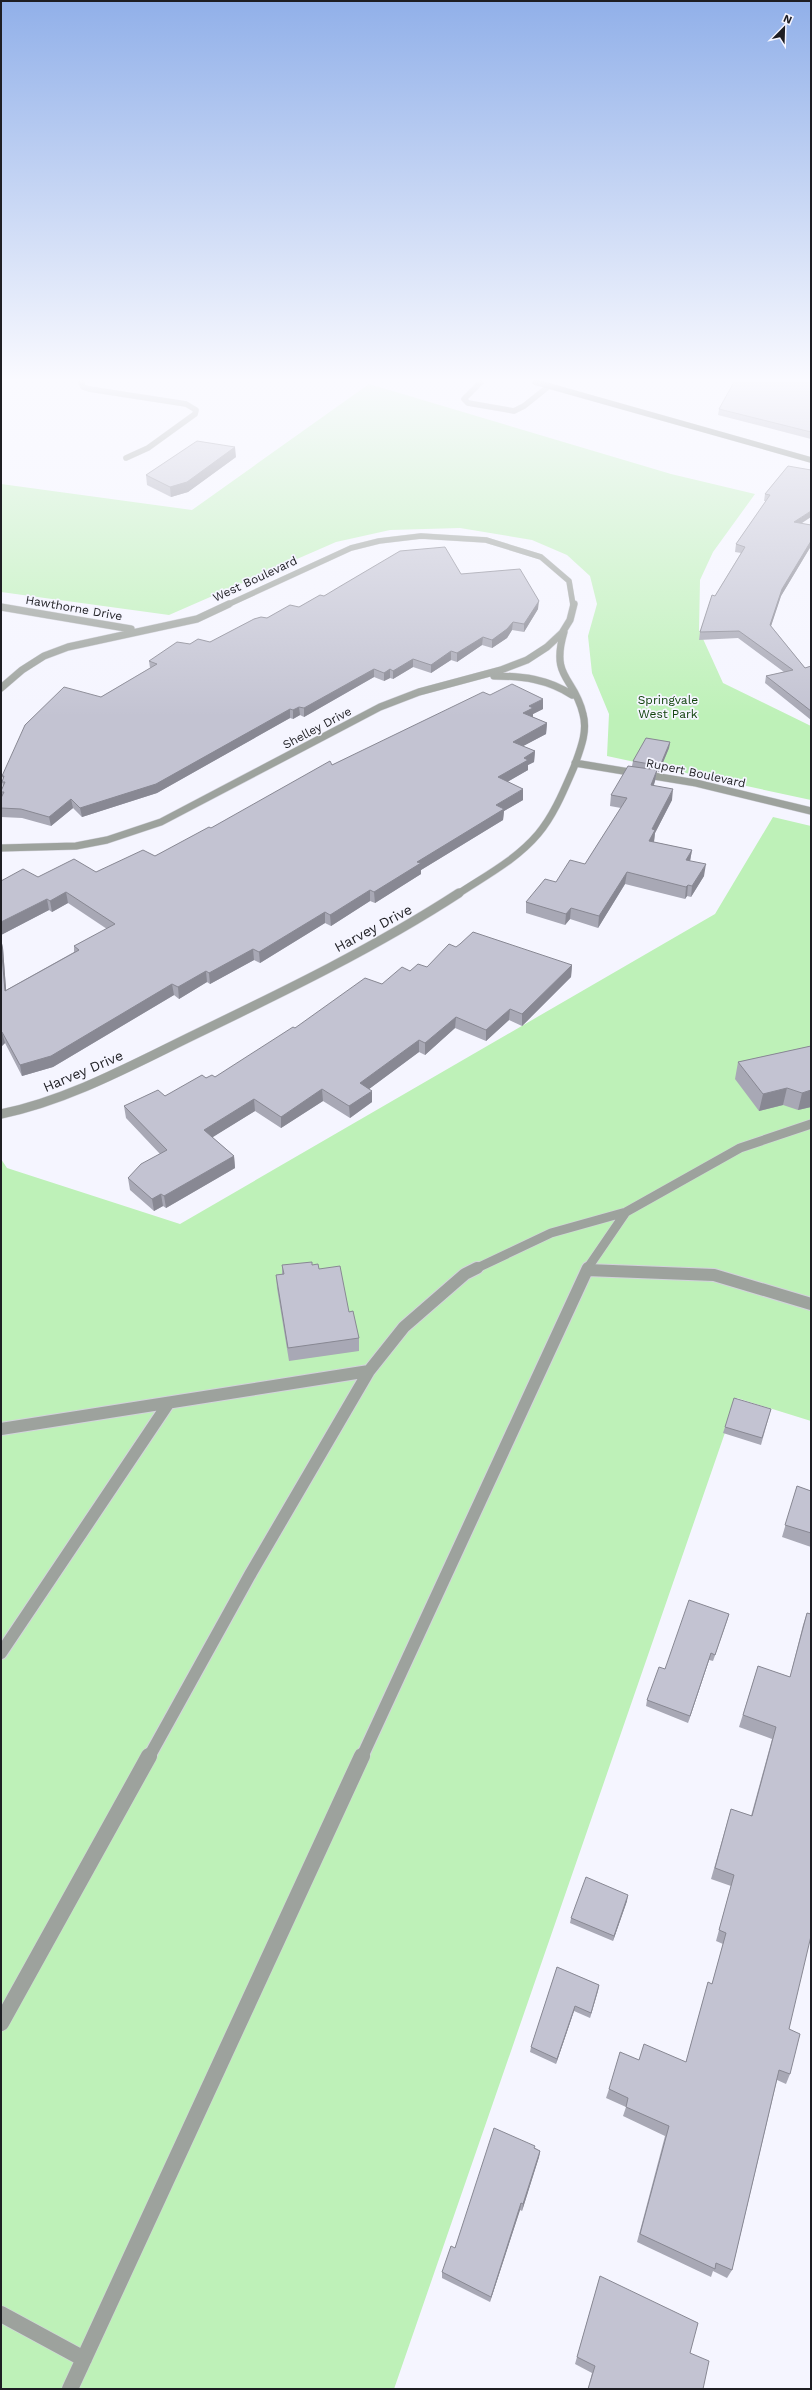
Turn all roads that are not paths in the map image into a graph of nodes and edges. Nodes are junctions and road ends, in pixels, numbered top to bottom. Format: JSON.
{"nodes":[{"id":1,"x":550,"y":563,"type":"joint"},
{"id":2,"x":1,"y":607,"type":"edge"},
{"id":3,"x":566,"y":626,"type":"junction"},
{"id":4,"x":143,"y":630,"type":"junction"},
{"id":5,"x":473,"y":679,"type":"junction"},
{"id":6,"x":1,"y":688,"type":"edge"},
{"id":7,"x":577,"y":700,"type":"junction"},
{"id":8,"x":575,"y":763,"type":"junction"},
{"id":9,"x":811,"y":811,"type":"edge"},
{"id":10,"x":1,"y":848,"type":"edge"},
{"id":11,"x":1,"y":1114,"type":"edge"},
{"id":12,"x":811,"y":1124,"type":"edge"},
{"id":13,"x":626,"y":1212,"type":"junction"},
{"id":14,"x":587,"y":1270,"type":"junction"},
{"id":15,"x":811,"y":1304,"type":"edge"},
{"id":16,"x":369,"y":1371,"type":"junction"},
{"id":17,"x":168,"y":1404,"type":"junction"},
{"id":18,"x":1,"y":1429,"type":"edge"},
{"id":19,"x":1,"y":1653,"type":"edge"},
{"id":20,"x":1,"y":2023,"type":"edge"},
{"id":21,"x":1,"y":2314,"type":"edge"},
{"id":22,"x":84,"y":2359,"type":"junction"},
{"id":23,"x":70,"y":2389,"type":"edge"}],
"edges":[{"from":1,"to":3,"type":"street","name":"Shelley Drive"},
{"from":1,"to":4,"type":"street","name":"West Boulevard"},
{"from":2,"to":4,"type":"street","name":"Hawthorne Drive"},
{"from":3,"to":5,"type":"street","name":"Shelley Drive"},
{"from":3,"to":7,"type":"street","name":"Harvey Drive"},
{"from":4,"to":6,"type":"street","name":"West Boulevard"},
{"from":5,"to":7,"type":"street"},
{"from":5,"to":10,"type":"street","name":"Shelley Drive"},
{"from":7,"to":8,"type":"street","name":"Harvey Drive"},
{"from":8,"to":9,"type":"street","name":"Rupert Boulevard"},
{"from":8,"to":11,"type":"street","name":"Harvey Drive"},
{"from":12,"to":13,"type":"street"},
{"from":13,"to":14,"type":"street"},
{"from":13,"to":16,"type":"street"},
{"from":14,"to":15,"type":"street"},
{"from":14,"to":22,"type":"street"},
{"from":16,"to":17,"type":"street"},
{"from":16,"to":20,"type":"street"},
{"from":17,"to":18,"type":"street"},
{"from":17,"to":19,"type":"street"},
{"from":21,"to":22,"type":"street"},
{"from":22,"to":23,"type":"street"}]}
